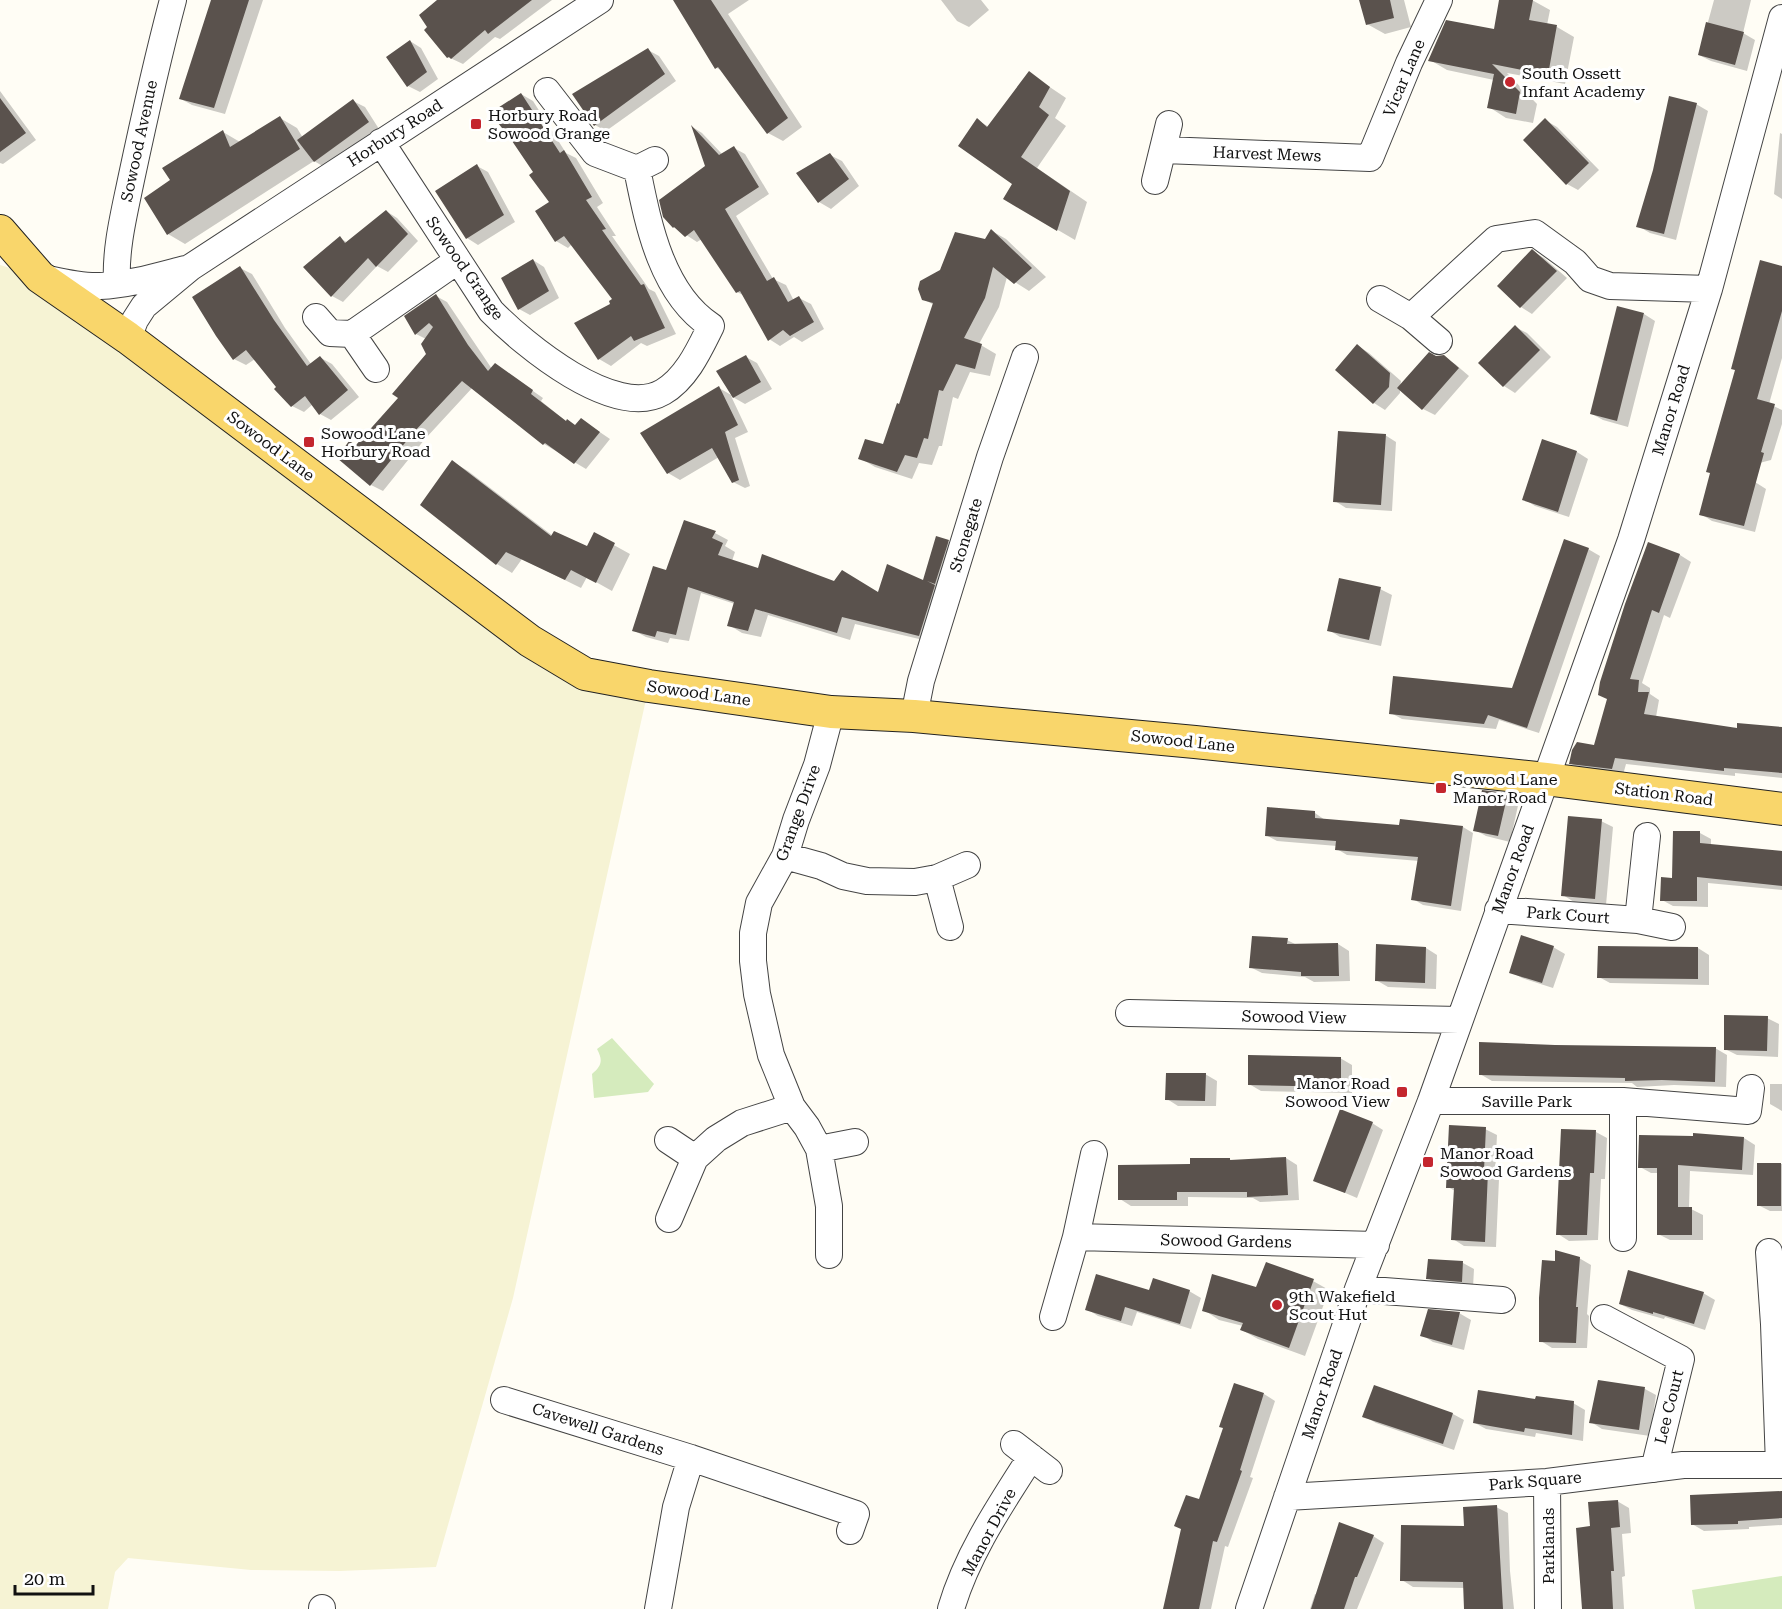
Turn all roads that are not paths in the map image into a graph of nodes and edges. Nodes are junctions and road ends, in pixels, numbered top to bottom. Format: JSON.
{"nodes":[{"id":1,"x":173,"y":0,"type":"edge"},
{"id":2,"x":600,"y":0,"type":"edge"},
{"id":3,"x":1439,"y":0,"type":"edge"},
{"id":4,"x":1782,"y":18,"type":"edge"},
{"id":5,"x":547,"y":91,"type":"dead end"},
{"id":6,"x":1169,"y":124,"type":"dead end"},
{"id":7,"x":381,"y":142,"type":"junction"},
{"id":8,"x":1164,"y":150,"type":"junction"},
{"id":9,"x":1370,"y":158,"type":"joint"},
{"id":10,"x":1155,"y":181,"type":"dead end"},
{"id":11,"x":0,"y":231,"type":"edge"},
{"id":12,"x":457,"y":261,"type":"junction"},
{"id":13,"x":191,"y":267,"type":"junction"},
{"id":14,"x":40,"y":277,"type":"junction"},
{"id":15,"x":117,"y":284,"type":"junction"},
{"id":16,"x":1709,"y":289,"type":"junction"},
{"id":17,"x":1380,"y":299,"type":"dead end"},
{"id":18,"x":316,"y":317,"type":"dead end"},
{"id":19,"x":1412,"y":317,"type":"junction"},
{"id":20,"x":352,"y":334,"type":"junction"},
{"id":21,"x":128,"y":338,"type":"junction"},
{"id":22,"x":1439,"y":341,"type":"dead end"},
{"id":23,"x":1025,"y":357,"type":"dead end"},
{"id":24,"x":376,"y":369,"type":"dead end"},
{"id":25,"x":831,"y":712,"type":"junction"},
{"id":26,"x":914,"y":716,"type":"junction"},
{"id":27,"x":1546,"y":779,"type":"junction"},
{"id":28,"x":1782,"y":809,"type":"edge"},
{"id":29,"x":1647,"y":836,"type":"dead end"},
{"id":30,"x":785,"y":856,"type":"junction"},
{"id":31,"x":967,"y":865,"type":"dead end"},
{"id":32,"x":937,"y":878,"type":"junction"},
{"id":33,"x":1498,"y":910,"type":"junction"},
{"id":34,"x":1638,"y":920,"type":"junction"},
{"id":35,"x":950,"y":927,"type":"dead end"},
{"id":36,"x":1672,"y":927,"type":"dead end"},
{"id":37,"x":1129,"y":1013,"type":"dead end"},
{"id":38,"x":1459,"y":1020,"type":"junction"},
{"id":39,"x":1751,"y":1088,"type":"dead end"},
{"id":40,"x":1431,"y":1101,"type":"junction"},
{"id":41,"x":1623,"y":1101,"type":"junction"},
{"id":42,"x":792,"y":1107,"type":"junction"},
{"id":43,"x":668,"y":1140,"type":"dead end"},
{"id":44,"x":855,"y":1142,"type":"dead end"},
{"id":45,"x":819,"y":1149,"type":"junction"},
{"id":46,"x":1094,"y":1154,"type":"dead end"},
{"id":47,"x":695,"y":1158,"type":"junction"},
{"id":48,"x":669,"y":1219,"type":"dead end"},
{"id":49,"x":1076,"y":1237,"type":"junction"},
{"id":50,"x":1623,"y":1239,"type":"dead end"},
{"id":51,"x":1376,"y":1245,"type":"junction"},
{"id":52,"x":1769,"y":1252,"type":"dead end"},
{"id":53,"x":829,"y":1256,"type":"dead end"},
{"id":54,"x":1358,"y":1289,"type":"junction"},
{"id":55,"x":1502,"y":1300,"type":"dead end"},
{"id":56,"x":1053,"y":1317,"type":"dead end"},
{"id":57,"x":1604,"y":1318,"type":"dead end"},
{"id":58,"x":1778,"y":1323,"type":"edge"},
{"id":59,"x":504,"y":1400,"type":"dead end"},
{"id":60,"x":691,"y":1458,"type":"junction"},
{"id":61,"x":1032,"y":1458,"type":"dead end"},
{"id":62,"x":1780,"y":1465,"type":"edge"},
{"id":63,"x":1654,"y":1469,"type":"junction"},
{"id":64,"x":1547,"y":1482,"type":"junction"},
{"id":65,"x":1287,"y":1497,"type":"junction"},
{"id":66,"x":850,"y":1531,"type":"dead end"},
{"id":67,"x":658,"y":1609,"type":"edge"},
{"id":68,"x":951,"y":1609,"type":"edge"},
{"id":69,"x":1249,"y":1609,"type":"edge"},
{"id":70,"x":1548,"y":1609,"type":"edge"}],
"edges":[{"from":1,"to":15,"type":"street","name":"Sowood Avenue"},
{"from":2,"to":7,"type":"street","name":"Horbury Road"},
{"from":3,"to":9,"type":"street","name":"Vicar Lane"},
{"from":4,"to":16,"type":"street","name":"Manor Road"},
{"from":5,"to":12,"type":"street","name":"Sowood Grange"},
{"from":6,"to":8,"type":"street"},
{"from":7,"to":12,"type":"street","name":"Sowood Grange"},
{"from":7,"to":13,"type":"street","name":"Horbury Road"},
{"from":8,"to":9,"type":"street","name":"Harvest Mews"},
{"from":8,"to":10,"type":"street"},
{"from":11,"to":14,"type":"main road","name":"Sowood Lane"},
{"from":12,"to":20,"type":"street"},
{"from":13,"to":15,"type":"street","name":"Horbury Road"},
{"from":13,"to":21,"type":"street","name":"Horbury Road"},
{"from":14,"to":15,"type":"street","name":"Horbury Road"},
{"from":14,"to":21,"type":"main road","name":"Sowood Lane"},
{"from":16,"to":19,"type":"street"},
{"from":16,"to":27,"type":"street","name":"Manor Road"},
{"from":17,"to":19,"type":"street"},
{"from":18,"to":20,"type":"street"},
{"from":19,"to":22,"type":"street"},
{"from":20,"to":24,"type":"street"},
{"from":21,"to":25,"type":"main road","name":"Sowood Lane"},
{"from":23,"to":26,"type":"street","name":"Stonegate"},
{"from":25,"to":26,"type":"main road","name":"Sowood Lane"},
{"from":25,"to":30,"type":"street","name":"Grange Drive"},
{"from":26,"to":27,"type":"main road","name":"Sowood Lane"},
{"from":27,"to":28,"type":"main road","name":"Station Road"},
{"from":27,"to":33,"type":"street","name":"Manor Road"},
{"from":29,"to":34,"type":"street"},
{"from":30,"to":32,"type":"street"},
{"from":30,"to":42,"type":"street","name":"Grange Drive"},
{"from":31,"to":32,"type":"street"},
{"from":32,"to":35,"type":"street"},
{"from":33,"to":34,"type":"street","name":"Park Court"},
{"from":33,"to":38,"type":"street","name":"Manor Road"},
{"from":34,"to":36,"type":"street","name":"Park Court"},
{"from":37,"to":38,"type":"street","name":"Sowood View"},
{"from":38,"to":40,"type":"street","name":"Manor Road"},
{"from":39,"to":41,"type":"street","name":"Saville Park"},
{"from":40,"to":41,"type":"street","name":"Saville Park"},
{"from":40,"to":51,"type":"street","name":"Manor Road"},
{"from":41,"to":50,"type":"street"},
{"from":42,"to":45,"type":"street","name":"Grange Drive"},
{"from":42,"to":47,"type":"street"},
{"from":43,"to":47,"type":"street"},
{"from":44,"to":45,"type":"street"},
{"from":45,"to":53,"type":"street","name":"Grange Drive"},
{"from":46,"to":49,"type":"street"},
{"from":47,"to":48,"type":"street"},
{"from":49,"to":51,"type":"street","name":"Sowood Gardens"},
{"from":49,"to":56,"type":"street"},
{"from":51,"to":54,"type":"street","name":"Manor Road"},
{"from":52,"to":58,"type":"street"},
{"from":54,"to":55,"type":"street"},
{"from":54,"to":65,"type":"street","name":"Manor Road"},
{"from":57,"to":63,"type":"street","name":"Lee Court"},
{"from":58,"to":62,"type":"street"},
{"from":59,"to":60,"type":"street","name":"Cavewell Gardens"},
{"from":60,"to":66,"type":"street","name":"Cavewell Gardens"},
{"from":60,"to":67,"type":"street"},
{"from":61,"to":68,"type":"street","name":"Manor Drive"},
{"from":62,"to":63,"type":"street","name":"Park Square"},
{"from":63,"to":64,"type":"street","name":"Park Square"},
{"from":64,"to":65,"type":"street","name":"Park Square"},
{"from":64,"to":70,"type":"street","name":"Parklands"},
{"from":65,"to":69,"type":"street","name":"Manor Road"}]}
